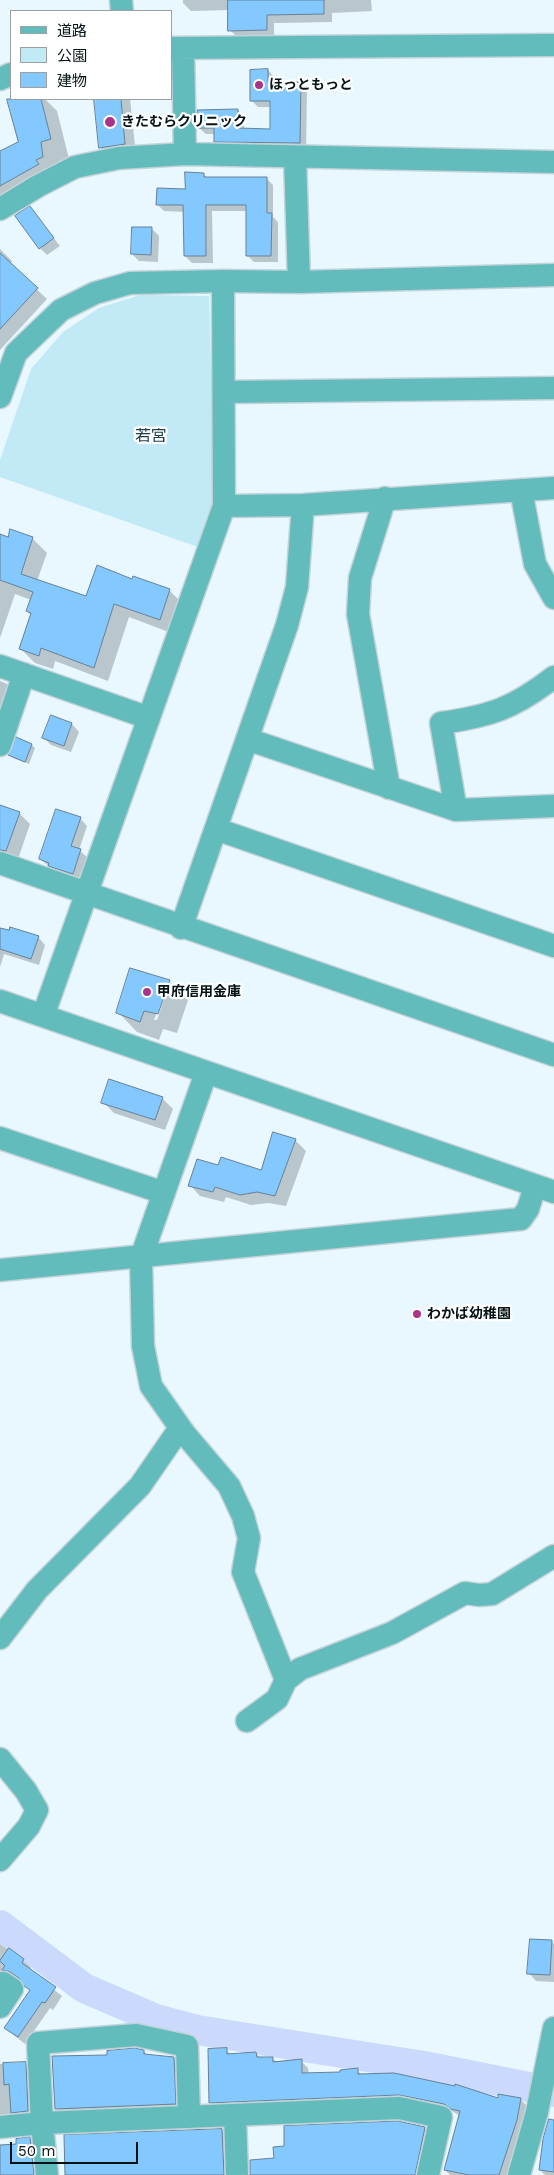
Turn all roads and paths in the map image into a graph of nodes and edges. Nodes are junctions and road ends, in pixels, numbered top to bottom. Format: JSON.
{"nodes":[{"id":1,"x":554,"y":45,"type":"edge"},
{"id":2,"x":177,"y":48,"type":"edge"},
{"id":3,"x":185,"y":154,"type":"junction"},
{"id":4,"x":294,"y":157,"type":"junction"},
{"id":5,"x":554,"y":162,"type":"edge"},
{"id":6,"x":0,"y":209,"type":"edge"},
{"id":7,"x":554,"y":275,"type":"edge"},
{"id":8,"x":223,"y":281,"type":"junction"},
{"id":9,"x":299,"y":282,"type":"junction"},
{"id":10,"x":554,"y":388,"type":"edge"},
{"id":11,"x":224,"y":392,"type":"junction"},
{"id":12,"x":0,"y":397,"type":"edge"},
{"id":13,"x":554,"y":488,"type":"edge"},
{"id":14,"x":521,"y":490,"type":"junction"},
{"id":15,"x":385,"y":498,"type":"junction"},
{"id":16,"x":303,"y":505,"type":"junction"},
{"id":17,"x":224,"y":506,"type":"junction"},
{"id":18,"x":554,"y":598,"type":"edge"},
{"id":19,"x":0,"y":666,"type":"edge"},
{"id":20,"x":24,"y":674,"type":"junction"},
{"id":21,"x":554,"y":677,"type":"edge"},
{"id":22,"x":149,"y":718,"type":"junction"},
{"id":23,"x":247,"y":740,"type":"junction"},
{"id":24,"x":0,"y":745,"type":"edge"},
{"id":25,"x":389,"y":788,"type":"junction"},
{"id":26,"x":554,"y":806,"type":"edge"},
{"id":27,"x":456,"y":810,"type":"junction"},
{"id":28,"x":216,"y":829,"type":"junction"},
{"id":29,"x":0,"y":863,"type":"edge"},
{"id":30,"x":85,"y":893,"type":"junction"},
{"id":31,"x":181,"y":928,"type":"junction"},
{"id":32,"x":554,"y":946,"type":"edge"},
{"id":33,"x":0,"y":1001,"type":"edge"},
{"id":34,"x":43,"y":1016,"type":"junction"},
{"id":35,"x":554,"y":1055,"type":"edge"},
{"id":36,"x":206,"y":1073,"type":"junction"},
{"id":37,"x":0,"y":1138,"type":"edge"},
{"id":38,"x":34,"y":1149,"type":"junction"},
{"id":39,"x":0,"y":1156,"type":"edge"},
{"id":40,"x":545,"y":1189,"type":"edge"},
{"id":41,"x":164,"y":1193,"type":"junction"},
{"id":42,"x":141,"y":1258,"type":"junction"},
{"id":43,"x":0,"y":1270,"type":"edge"},
{"id":44,"x":180,"y":1428,"type":"junction"},
{"id":45,"x":554,"y":1556,"type":"edge"},
{"id":46,"x":0,"y":1638,"type":"edge"},
{"id":47,"x":286,"y":1680,"type":"junction"},
{"id":48,"x":248,"y":1721,"type":"dead end"},
{"id":49,"x":0,"y":1758,"type":"edge"},
{"id":50,"x":0,"y":1860,"type":"edge"},
{"id":51,"x":3,"y":1983,"type":"dead end"},
{"id":52,"x":0,"y":2006,"type":"edge"},
{"id":53,"x":554,"y":2028,"type":"edge"},
{"id":54,"x":235,"y":2115,"type":"junction"},
{"id":55,"x":189,"y":2117,"type":"junction"},
{"id":56,"x":42,"y":2123,"type":"junction"},
{"id":57,"x":0,"y":2127,"type":"edge"},
{"id":58,"x":47,"y":2175,"type":"edge"},
{"id":59,"x":237,"y":2175,"type":"edge"},
{"id":60,"x":428,"y":2175,"type":"edge"},
{"id":61,"x":518,"y":2175,"type":"edge"}],
"edges":[{"from":1,"to":2,"type":"street"},
{"from":2,"to":3,"type":"street"},
{"from":3,"to":4,"type":"street"},
{"from":3,"to":6,"type":"street"},
{"from":4,"to":5,"type":"street"},
{"from":4,"to":9,"type":"street"},
{"from":7,"to":9,"type":"street"},
{"from":8,"to":9,"type":"street"},
{"from":8,"to":11,"type":"street"},
{"from":8,"to":12,"type":"street"},
{"from":10,"to":11,"type":"street"},
{"from":11,"to":17,"type":"street"},
{"from":13,"to":14,"type":"street"},
{"from":14,"to":15,"type":"street"},
{"from":14,"to":18,"type":"street"},
{"from":15,"to":16,"type":"street"},
{"from":15,"to":25,"type":"street"},
{"from":16,"to":17,"type":"street"},
{"from":16,"to":23,"type":"street"},
{"from":17,"to":22,"type":"street"},
{"from":19,"to":20,"type":"street"},
{"from":20,"to":22,"type":"street"},
{"from":20,"to":24,"type":"street"},
{"from":21,"to":27,"type":"street"},
{"from":22,"to":30,"type":"street"},
{"from":23,"to":25,"type":"street"},
{"from":23,"to":28,"type":"street"},
{"from":25,"to":27,"type":"street"},
{"from":26,"to":27,"type":"street"},
{"from":28,"to":31,"type":"street"},
{"from":28,"to":32,"type":"street"},
{"from":29,"to":30,"type":"street"},
{"from":30,"to":31,"type":"street"},
{"from":30,"to":34,"type":"street"},
{"from":31,"to":35,"type":"street"},
{"from":33,"to":34,"type":"street"},
{"from":34,"to":36,"type":"street"},
{"from":36,"to":40,"type":"street"},
{"from":36,"to":41,"type":"street"},
{"from":37,"to":38,"type":"street"},
{"from":38,"to":39,"type":"street"},
{"from":38,"to":41,"type":"street"},
{"from":40,"to":42,"type":"street"},
{"from":41,"to":42,"type":"street"},
{"from":42,"to":43,"type":"street"},
{"from":42,"to":44,"type":"street"},
{"from":44,"to":46,"type":"street"},
{"from":44,"to":47,"type":"street"},
{"from":45,"to":47,"type":"street"},
{"from":47,"to":48,"type":"street"},
{"from":49,"to":50,"type":"street"},
{"from":51,"to":52,"type":"street"},
{"from":53,"to":61,"type":"street"},
{"from":54,"to":55,"type":"street"},
{"from":54,"to":59,"type":"street"},
{"from":54,"to":60,"type":"street"},
{"from":55,"to":56,"type":"street"},
{"from":55,"to":56,"type":"street"},
{"from":56,"to":57,"type":"street"},
{"from":56,"to":58,"type":"street"}]}
